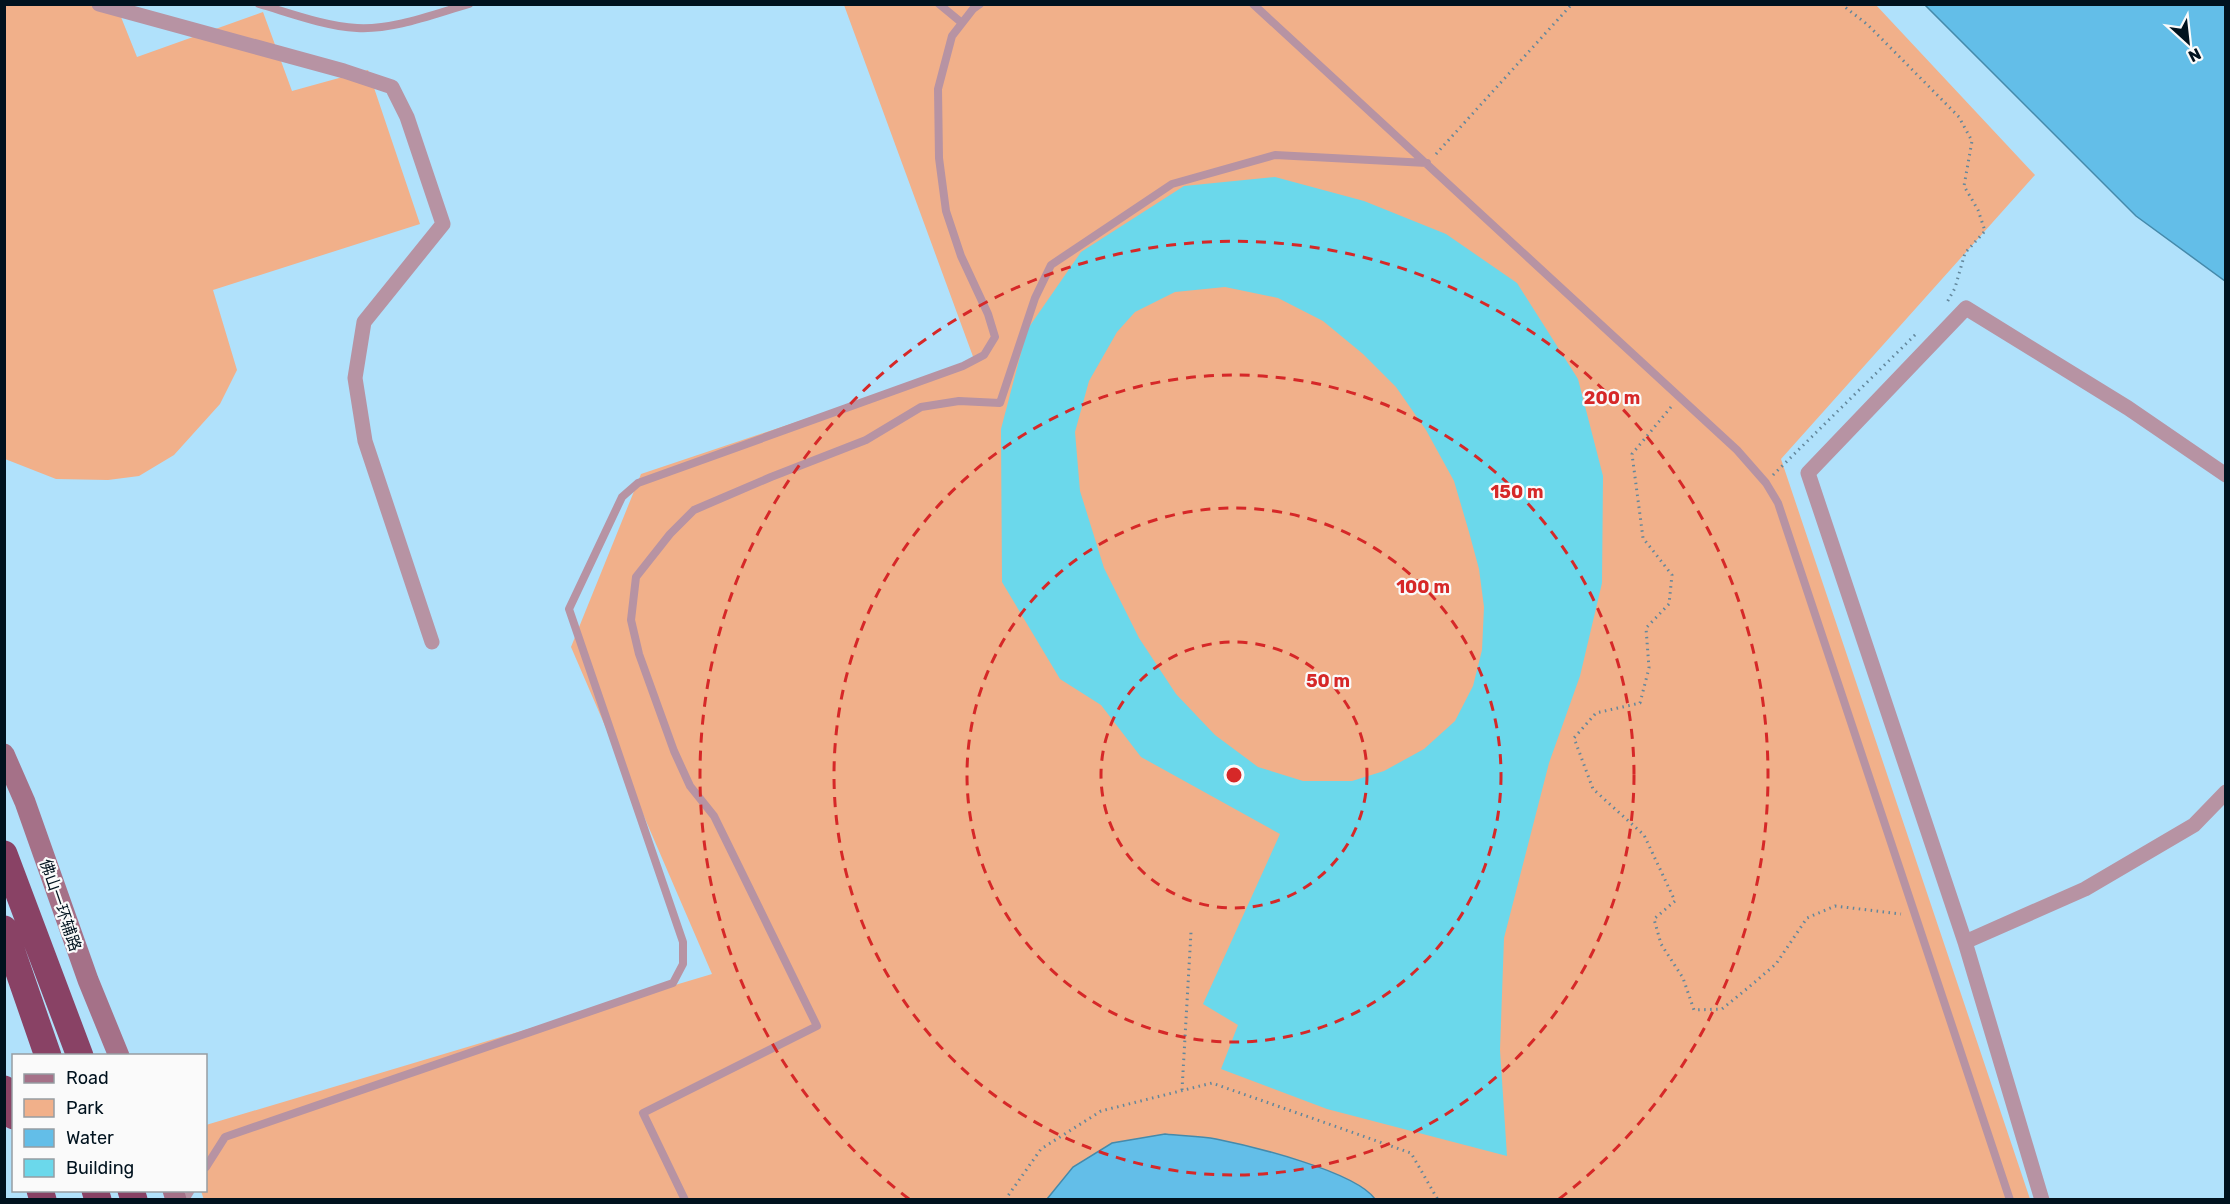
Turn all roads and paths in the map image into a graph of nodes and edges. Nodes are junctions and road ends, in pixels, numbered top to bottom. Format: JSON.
{"nodes":[{"id":1,"x":99,"y":4,"type":"edge"},
{"id":2,"x":259,"y":4,"type":"edge"},
{"id":3,"x":469,"y":4,"type":"edge"},
{"id":4,"x":939,"y":4,"type":"edge"},
{"id":5,"x":980,"y":4,"type":"edge"},
{"id":6,"x":1253,"y":4,"type":"edge"},
{"id":7,"x":1572,"y":4,"type":"edge"},
{"id":8,"x":1840,"y":4,"type":"edge"},
{"id":9,"x":962,"y":23,"type":"junction"},
{"id":10,"x":1427,"y":163,"type":"junction"},
{"id":11,"x":1945,"y":305,"type":"dead end"},
{"id":12,"x":1921,"y":329,"type":"dead end"},
{"id":13,"x":1680,"y":396,"type":"junction"},
{"id":14,"x":2226,"y":475,"type":"edge"},
{"id":15,"x":1766,"y":483,"type":"junction"},
{"id":16,"x":432,"y":642,"type":"dead end"},
{"id":17,"x":4,"y":754,"type":"edge"},
{"id":18,"x":2226,"y":792,"type":"edge"},
{"id":19,"x":4,"y":854,"type":"edge"},
{"id":20,"x":1917,"y":919,"type":"junction"},
{"id":21,"x":4,"y":929,"type":"edge"},
{"id":22,"x":1191,"y":932,"type":"dead end"},
{"id":23,"x":1965,"y":942,"type":"junction"},
{"id":24,"x":47,"y":1054,"type":"edge"},
{"id":25,"x":79,"y":1054,"type":"edge"},
{"id":26,"x":118,"y":1054,"type":"edge"},
{"id":27,"x":4,"y":1089,"type":"edge"},
{"id":28,"x":1182,"y":1090,"type":"junction"},
{"id":29,"x":12,"y":1111,"type":"edge"},
{"id":30,"x":207,"y":1165,"type":"edge"},
{"id":31,"x":685,"y":1200,"type":"edge"},
{"id":32,"x":1005,"y":1200,"type":"edge"},
{"id":33,"x":1438,"y":1200,"type":"edge"},
{"id":34,"x":2010,"y":1200,"type":"edge"},
{"id":35,"x":2042,"y":1200,"type":"edge"}],
"edges":[{"from":1,"to":16,"type":"street"},
{"from":2,"to":3,"type":"lane"},
{"from":4,"to":9,"type":"lane"},
{"from":5,"to":9,"type":"lane"},
{"from":6,"to":10,"type":"lane"},
{"from":7,"to":10,"type":"path"},
{"from":8,"to":11,"type":"path"},
{"from":9,"to":30,"type":"lane"},
{"from":10,"to":13,"type":"lane"},
{"from":10,"to":31,"type":"lane"},
{"from":12,"to":15,"type":"path"},
{"from":13,"to":15,"type":"lane"},
{"from":13,"to":20,"type":"path"},
{"from":14,"to":23,"type":"street"},
{"from":15,"to":20,"type":"lane"},
{"from":17,"to":26,"type":"main road","name":"佛山一环辅路"},
{"from":18,"to":23,"type":"street"},
{"from":19,"to":25,"type":"highway"},
{"from":20,"to":34,"type":"lane"},
{"from":21,"to":24,"type":"highway"},
{"from":22,"to":28,"type":"path"},
{"from":23,"to":35,"type":"street"},
{"from":27,"to":29,"type":"highway"},
{"from":28,"to":32,"type":"path"},
{"from":28,"to":33,"type":"path"}]}
